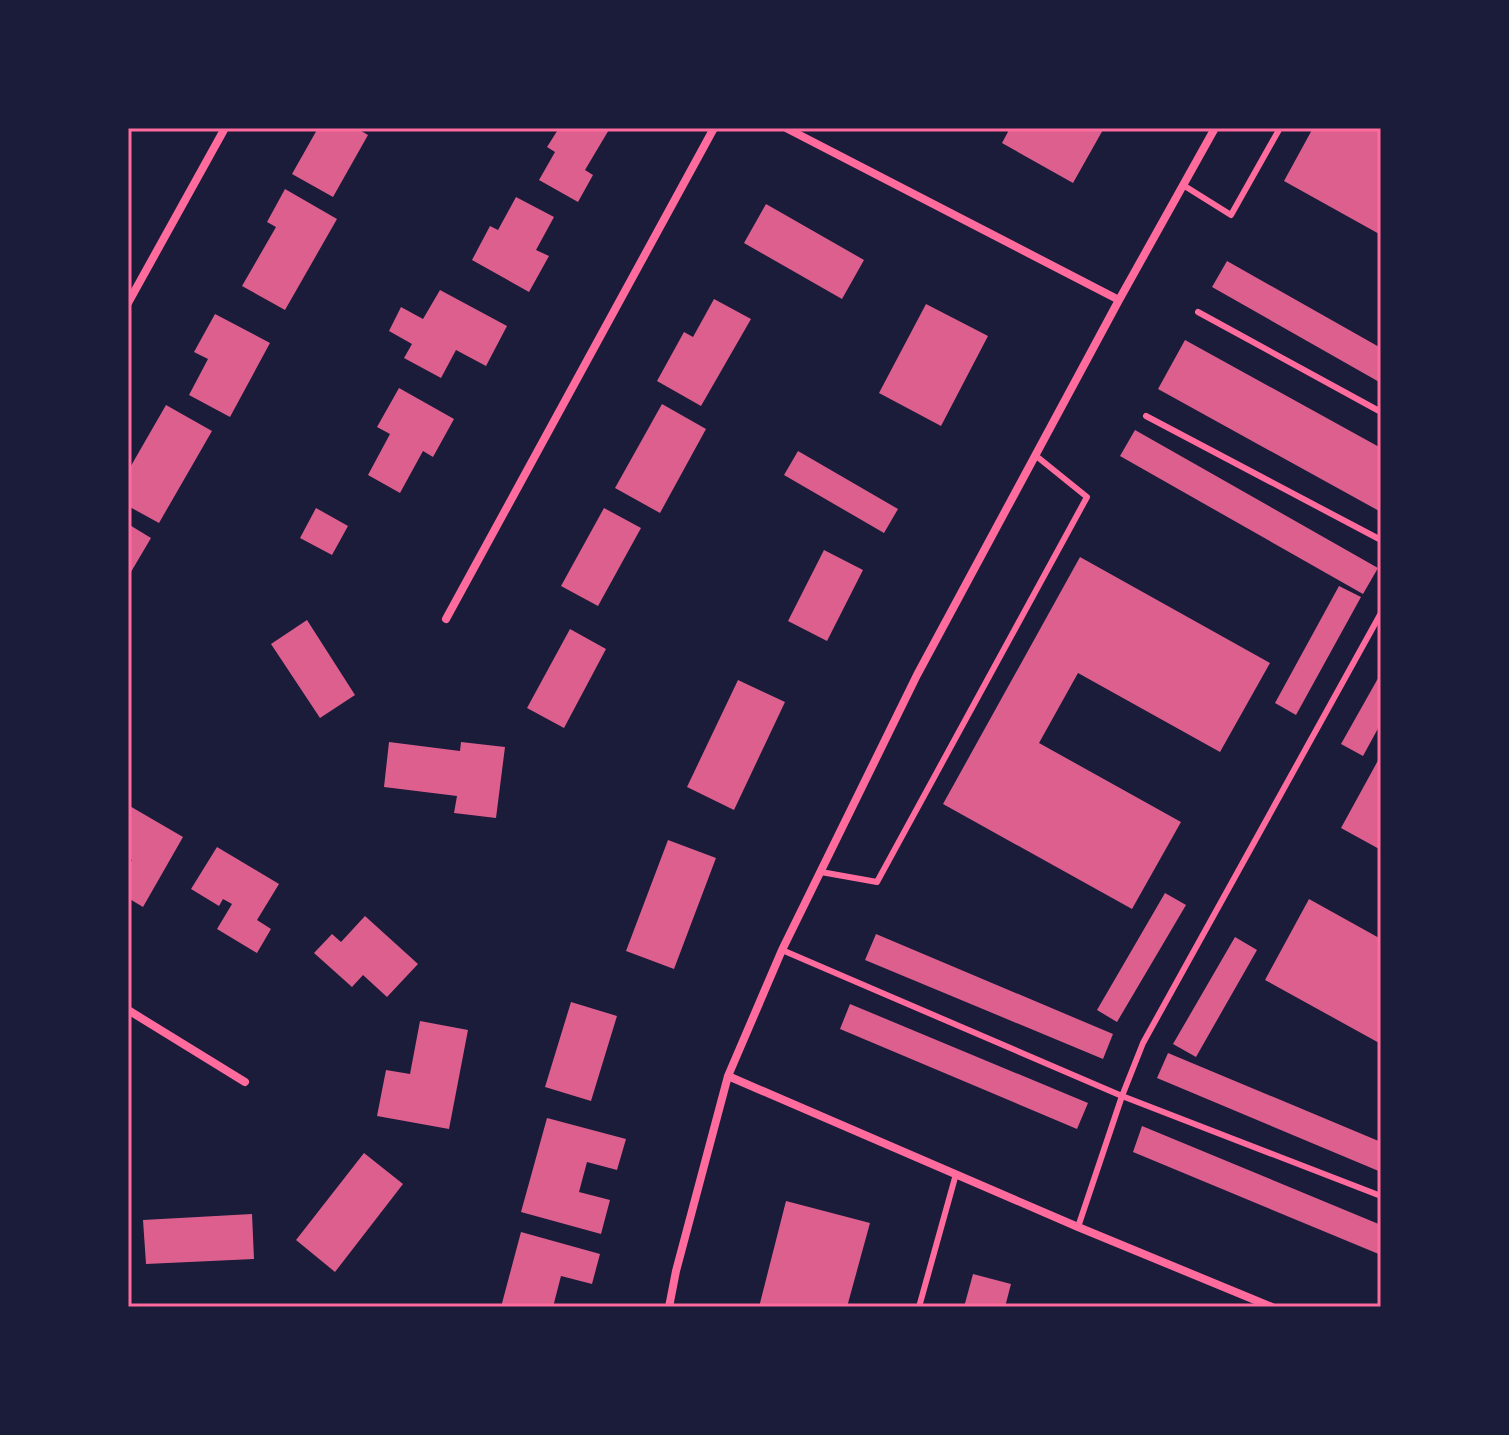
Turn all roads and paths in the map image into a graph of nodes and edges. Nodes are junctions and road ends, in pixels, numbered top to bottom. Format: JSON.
{"nodes":[{"id":1,"x":225,"y":128,"type":"edge"},
{"id":2,"x":714,"y":128,"type":"edge"},
{"id":3,"x":786,"y":128,"type":"edge"},
{"id":4,"x":1215,"y":128,"type":"edge"},
{"id":5,"x":1280,"y":128,"type":"edge"},
{"id":6,"x":1183,"y":185,"type":"junction"},
{"id":7,"x":1119,"y":300,"type":"junction"},
{"id":8,"x":128,"y":303,"type":"edge"},
{"id":9,"x":1198,"y":312,"type":"dead end"},
{"id":10,"x":1381,"y":412,"type":"edge"},
{"id":11,"x":1146,"y":416,"type":"dead end"},
{"id":12,"x":1035,"y":455,"type":"junction"},
{"id":13,"x":1381,"y":540,"type":"edge"},
{"id":14,"x":1381,"y":613,"type":"edge"},
{"id":15,"x":446,"y":619,"type":"dead end"},
{"id":16,"x":821,"y":872,"type":"junction"},
{"id":17,"x":782,"y":950,"type":"junction"},
{"id":18,"x":128,"y":1010,"type":"edge"},
{"id":19,"x":728,"y":1076,"type":"junction"},
{"id":20,"x":245,"y":1082,"type":"dead end"},
{"id":21,"x":1122,"y":1096,"type":"junction"},
{"id":22,"x":956,"y":1174,"type":"junction"},
{"id":23,"x":1381,"y":1196,"type":"edge"},
{"id":24,"x":1078,"y":1227,"type":"junction"},
{"id":25,"x":669,"y":1307,"type":"edge"},
{"id":26,"x":919,"y":1307,"type":"edge"},
{"id":27,"x":1272,"y":1307,"type":"edge"}],
"edges":[{"from":1,"to":8,"type":"street"},
{"from":2,"to":15,"type":"street"},
{"from":3,"to":7,"type":"street"},
{"from":4,"to":6,"type":"street"},
{"from":5,"to":6,"type":"lane"},
{"from":6,"to":7,"type":"street"},
{"from":7,"to":12,"type":"street"},
{"from":9,"to":10,"type":"lane"},
{"from":11,"to":13,"type":"lane"},
{"from":12,"to":16,"type":"street"},
{"from":12,"to":16,"type":"lane"},
{"from":14,"to":21,"type":"lane"},
{"from":16,"to":17,"type":"street"},
{"from":17,"to":19,"type":"street"},
{"from":17,"to":21,"type":"lane"},
{"from":18,"to":20,"type":"street"},
{"from":19,"to":22,"type":"street"},
{"from":19,"to":25,"type":"street"},
{"from":21,"to":23,"type":"lane"},
{"from":21,"to":24,"type":"lane"},
{"from":22,"to":24,"type":"street"},
{"from":22,"to":26,"type":"lane"},
{"from":24,"to":27,"type":"street"}]}
